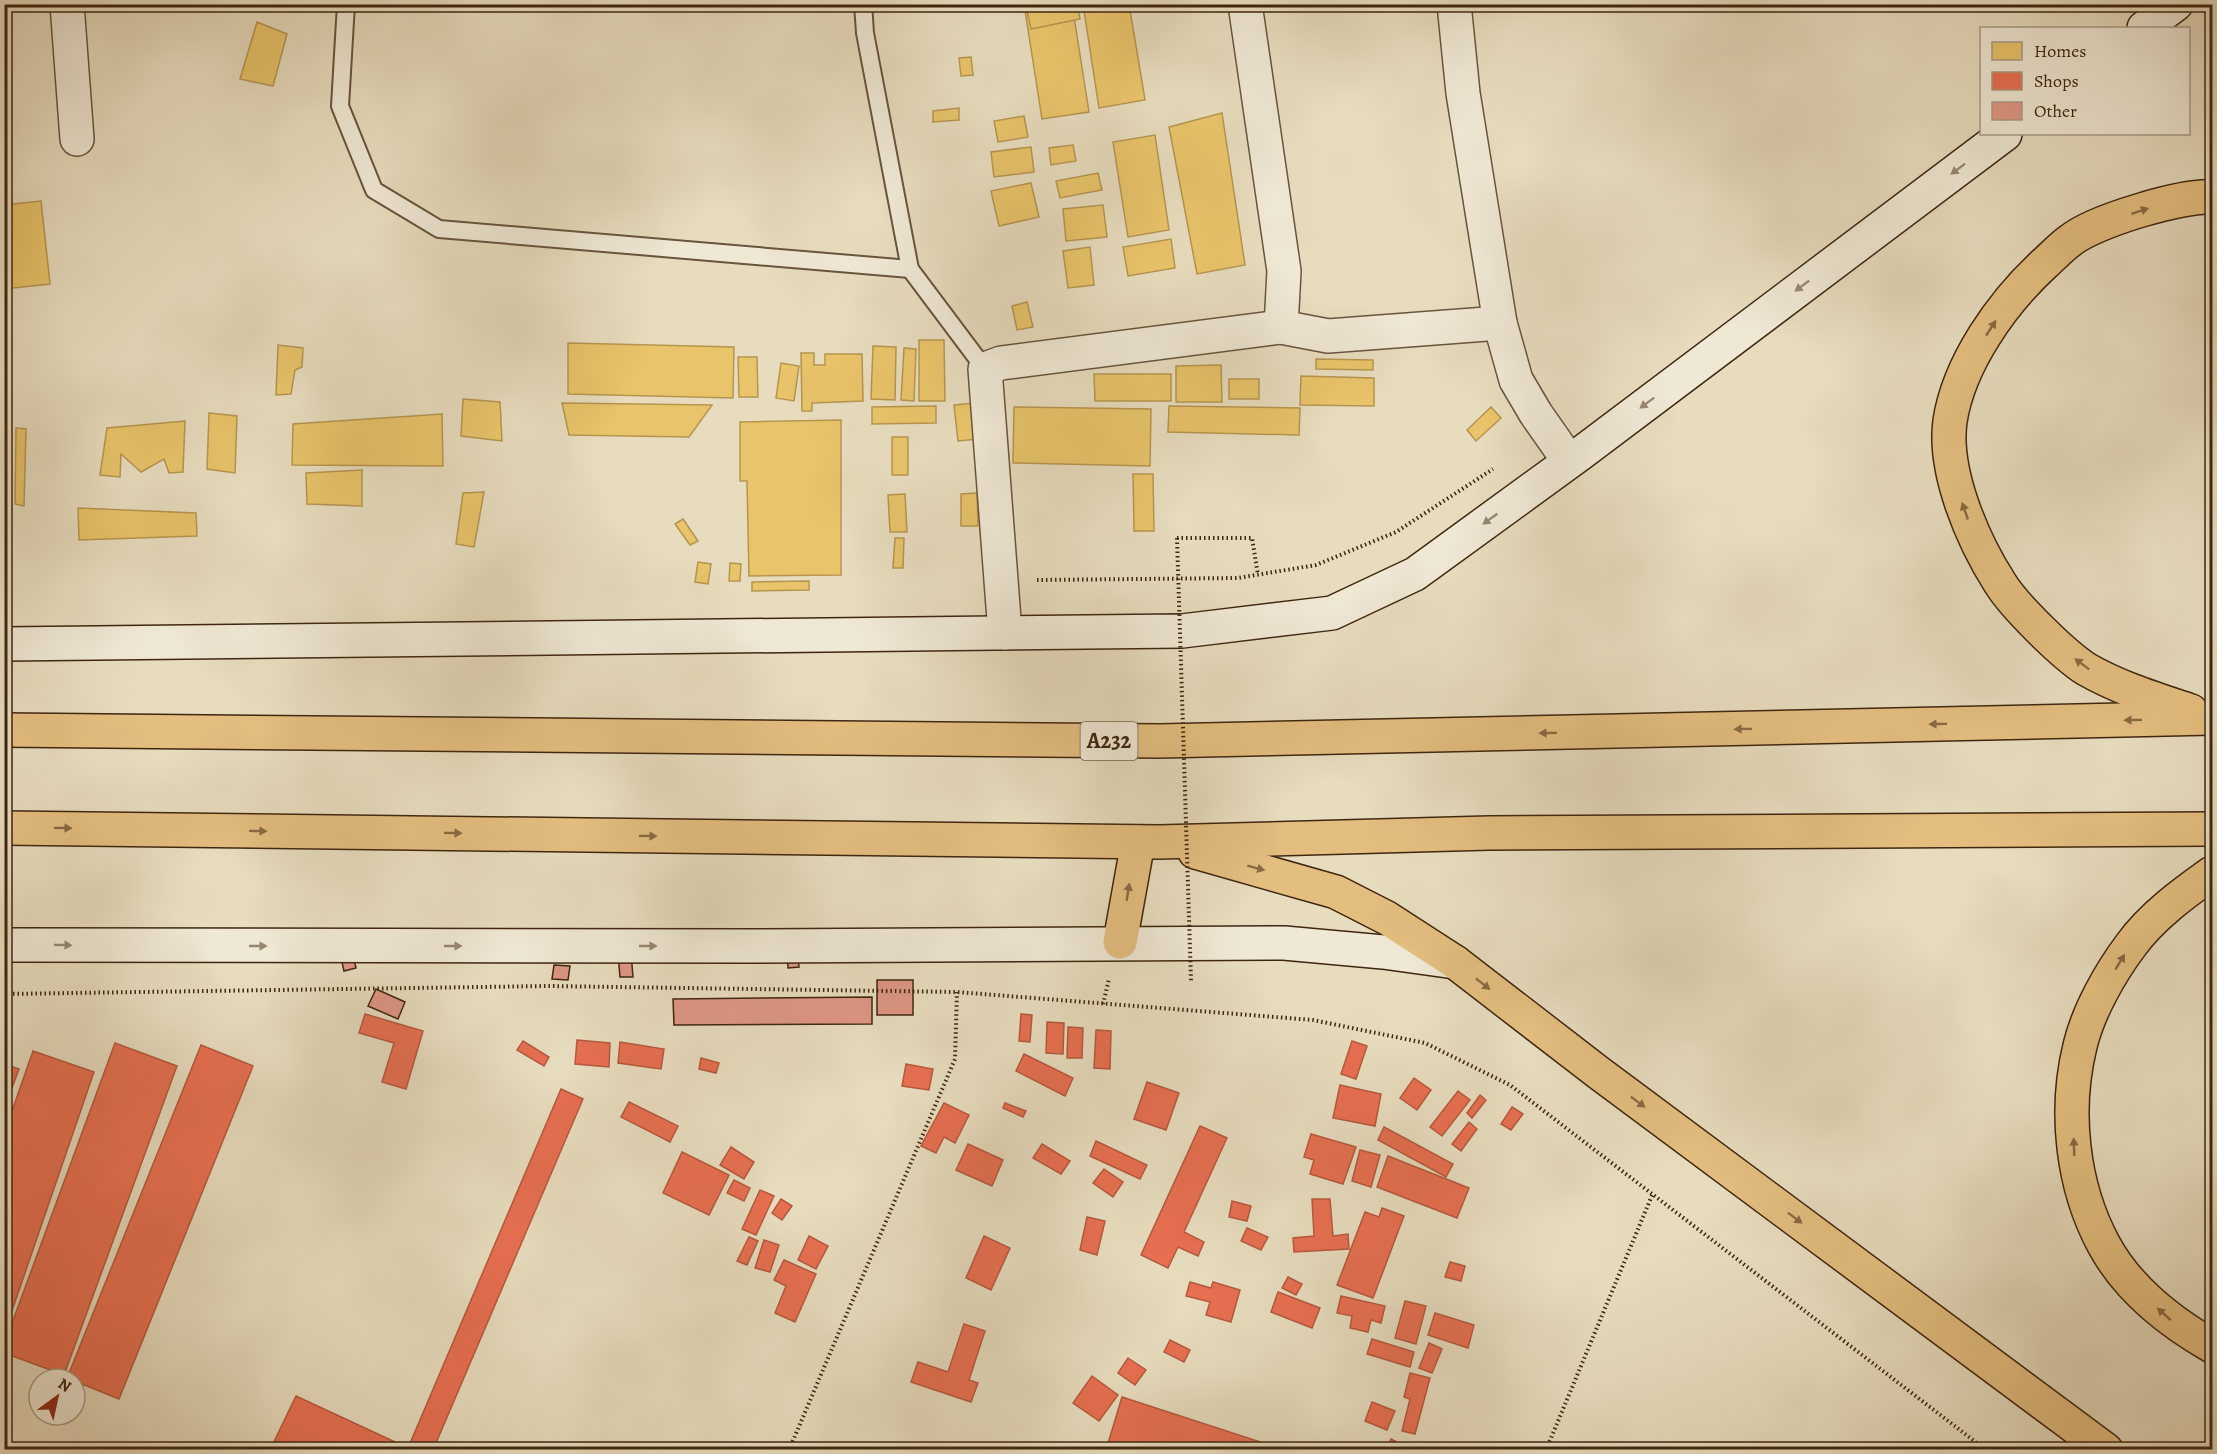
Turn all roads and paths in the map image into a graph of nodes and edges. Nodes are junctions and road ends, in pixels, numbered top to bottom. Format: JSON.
{"nodes":[{"id":1,"x":67,"y":4,"type":"edge"},
{"id":2,"x":346,"y":4,"type":"edge"},
{"id":3,"x":863,"y":4,"type":"edge"},
{"id":4,"x":1245,"y":4,"type":"edge"},
{"id":5,"x":1454,"y":4,"type":"edge"},
{"id":6,"x":2176,"y":4,"type":"edge"},
{"id":7,"x":2145,"y":27,"type":"edge"},
{"id":8,"x":2004,"y":135,"type":"edge"},
{"id":9,"x":77,"y":139,"type":"dead end"},
{"id":10,"x":2212,"y":197,"type":"edge"},
{"id":11,"x":910,"y":269,"type":"junction"},
{"id":12,"x":1500,"y":322,"type":"junction"},
{"id":13,"x":1281,"y":327,"type":"junction"},
{"id":14,"x":985,"y":369,"type":"junction"},
{"id":15,"x":1569,"y":461,"type":"junction"},
{"id":16,"x":1501,"y":464,"type":"dead end"},
{"id":17,"x":1258,"y":575,"type":"junction"},
{"id":18,"x":1000,"y":581,"type":"junction"},
{"id":19,"x":1005,"y":633,"type":"junction"},
{"id":20,"x":4,"y":644,"type":"edge"},
{"id":21,"x":2212,"y":718,"type":"edge"},
{"id":22,"x":4,"y":730,"type":"edge"},
{"id":23,"x":4,"y":828,"type":"edge"},
{"id":24,"x":2212,"y":829,"type":"edge"},
{"id":25,"x":1148,"y":842,"type":"junction"},
{"id":26,"x":2212,"y":873,"type":"edge"},
{"id":27,"x":1120,"y":942,"type":"junction"},
{"id":28,"x":4,"y":945,"type":"edge"},
{"id":29,"x":1455,"y":962,"type":"junction"},
{"id":30,"x":1108,"y":980,"type":"dead end"},
{"id":31,"x":1191,"y":981,"type":"dead end"},
{"id":32,"x":957,"y":992,"type":"junction"},
{"id":33,"x":4,"y":994,"type":"edge"},
{"id":34,"x":1103,"y":1004,"type":"junction"},
{"id":35,"x":1653,"y":1192,"type":"junction"},
{"id":36,"x":2212,"y":1346,"type":"edge"},
{"id":37,"x":789,"y":1449,"type":"edge"},
{"id":38,"x":1546,"y":1449,"type":"edge"},
{"id":39,"x":1986,"y":1449,"type":"edge"},
{"id":40,"x":2106,"y":1449,"type":"edge"}],
"edges":[{"from":1,"to":9,"type":"main road"},
{"from":2,"to":11,"type":"lane"},
{"from":3,"to":11,"type":"lane"},
{"from":4,"to":13,"type":"main road"},
{"from":5,"to":12,"type":"main road"},
{"from":6,"to":7,"type":"main road"},
{"from":8,"to":15,"type":"main road","one_way":true},
{"from":21,"to":10,"type":"highway","one_way":true},
{"from":11,"to":14,"type":"lane"},
{"from":12,"to":13,"type":"main road"},
{"from":12,"to":15,"type":"main road"},
{"from":13,"to":14,"type":"main road"},
{"from":14,"to":18,"type":"main road"},
{"from":15,"to":19,"type":"main road","one_way":true},
{"from":16,"to":17,"type":"path"},
{"from":17,"to":18,"type":"path"},
{"from":17,"to":31,"type":"path","bridge":true},
{"from":18,"to":19,"type":"main road"},
{"from":19,"to":20,"type":"main road"},
{"from":21,"to":22,"type":"highway","number":"A232","one_way":true},
{"from":23,"to":25,"type":"highway","one_way":true},
{"from":24,"to":25,"type":"highway"},
{"from":27,"to":25,"type":"highway","one_way":true},
{"from":25,"to":29,"type":"highway","one_way":true},
{"from":36,"to":26,"type":"highway","one_way":true},
{"from":28,"to":27,"type":"main road","one_way":true},
{"from":27,"to":29,"type":"main road"},
{"from":29,"to":40,"type":"highway","one_way":true},
{"from":30,"to":34,"type":"path"},
{"from":32,"to":33,"type":"path"},
{"from":32,"to":34,"type":"path"},
{"from":32,"to":37,"type":"path"},
{"from":34,"to":35,"type":"path"},
{"from":35,"to":38,"type":"path"},
{"from":35,"to":39,"type":"path"}]}
